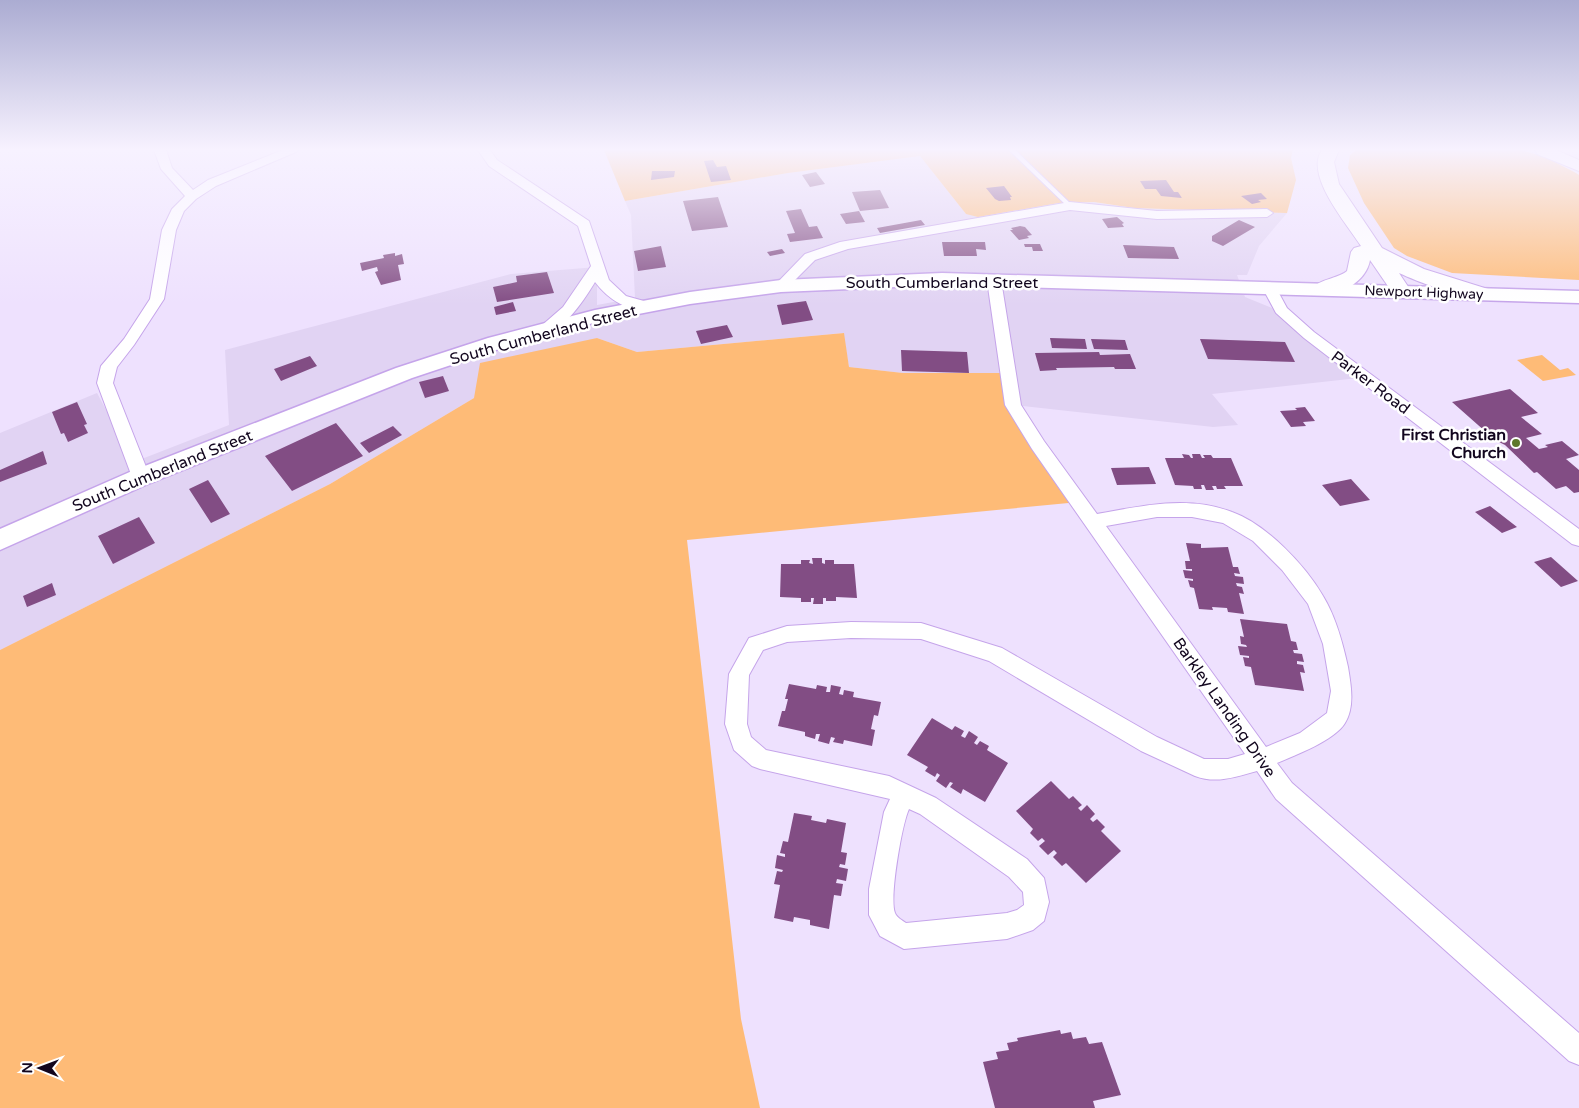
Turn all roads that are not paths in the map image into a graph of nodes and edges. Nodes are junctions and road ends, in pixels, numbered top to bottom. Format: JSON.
{"nodes":[{"id":1,"x":186,"y":202,"type":"edge"},
{"id":2,"x":550,"y":202,"type":"edge"},
{"id":3,"x":1066,"y":202,"type":"edge"},
{"id":4,"x":1329,"y":202,"type":"edge"},
{"id":5,"x":1340,"y":202,"type":"edge"},
{"id":6,"x":1070,"y":206,"type":"junction"},
{"id":7,"x":1267,"y":213,"type":"dead end"},
{"id":8,"x":1367,"y":250,"type":"junction"},
{"id":9,"x":597,"y":267,"type":"junction"},
{"id":10,"x":994,"y":280,"type":"junction"},
{"id":11,"x":781,"y":286,"type":"junction"},
{"id":12,"x":1269,"y":287,"type":"junction"},
{"id":13,"x":1322,"y":289,"type":"junction"},
{"id":14,"x":1393,"y":291,"type":"junction"},
{"id":15,"x":1484,"y":294,"type":"junction"},
{"id":16,"x":1579,"y":297,"type":"edge"},
{"id":17,"x":646,"y":306,"type":"junction"},
{"id":18,"x":545,"y":330,"type":"junction"},
{"id":19,"x":142,"y":477,"type":"junction"},
{"id":20,"x":1093,"y":522,"type":"junction"},
{"id":21,"x":0,"y":540,"type":"edge"},
{"id":22,"x":1579,"y":540,"type":"edge"},
{"id":23,"x":1262,"y":759,"type":"junction"},
{"id":24,"x":904,"y":795,"type":"junction"},
{"id":25,"x":1579,"y":1051,"type":"edge"}],
"edges":[{"from":1,"to":19,"type":"street"},
{"from":2,"to":9,"type":"street"},
{"from":3,"to":6,"type":"lane"},
{"from":4,"to":8,"type":"highway"},
{"from":5,"to":8,"type":"highway"},
{"from":6,"to":7,"type":"street"},
{"from":6,"to":11,"type":"street"},
{"from":8,"to":13,"type":"highway"},
{"from":8,"to":14,"type":"highway"},
{"from":8,"to":15,"type":"highway"},
{"from":9,"to":17,"type":"street"},
{"from":9,"to":18,"type":"street"},
{"from":10,"to":11,"type":"main road","name":"South Cumberland Street"},
{"from":10,"to":12,"type":"main road","name":"South Cumberland Street"},
{"from":10,"to":20,"type":"street","name":"Barkley Landing Drive"},
{"from":11,"to":17,"type":"main road","name":"South Cumberland Street"},
{"from":12,"to":13,"type":"main road","name":"Newport Highway"},
{"from":12,"to":22,"type":"street","name":"Parker Road"},
{"from":13,"to":14,"type":"main road","name":"Newport Highway"},
{"from":14,"to":15,"type":"main road","name":"Newport Highway"},
{"from":15,"to":16,"type":"main road","name":"Newport Highway"},
{"from":17,"to":18,"type":"main road","name":"South Cumberland Street"},
{"from":18,"to":19,"type":"main road","name":"South Cumberland Street"},
{"from":19,"to":21,"type":"main road","name":"South Cumberland Street"},
{"from":20,"to":23,"type":"street","name":"Barkley Landing Drive"},
{"from":20,"to":23,"type":"street"},
{"from":23,"to":24,"type":"street"},
{"from":23,"to":25,"type":"street","name":"Barkley Landing Drive"},
{"from":24,"to":24,"type":"street"}]}
